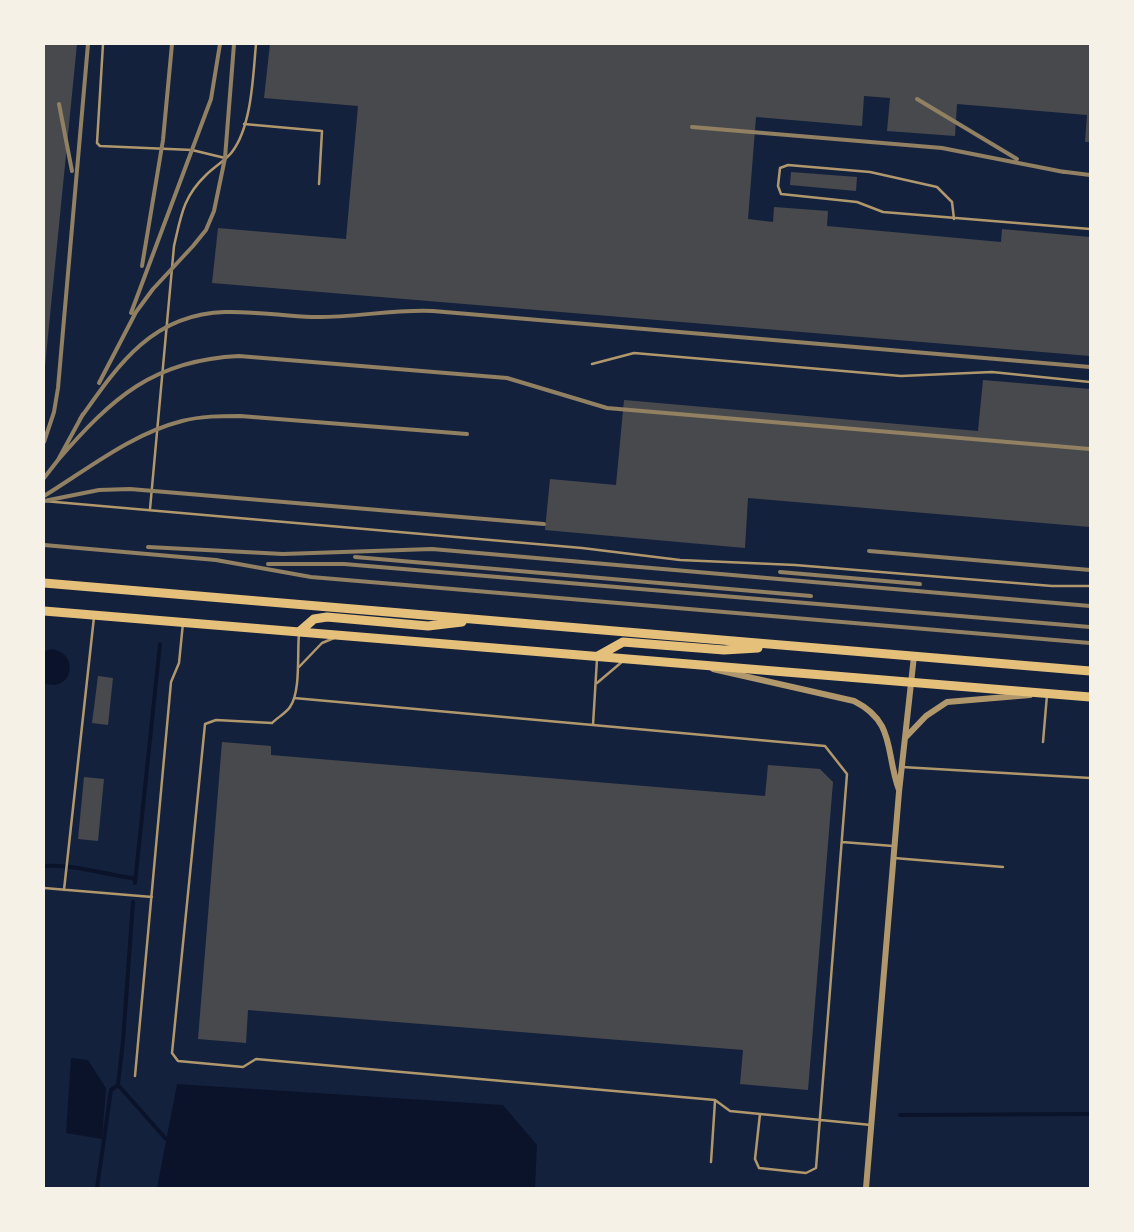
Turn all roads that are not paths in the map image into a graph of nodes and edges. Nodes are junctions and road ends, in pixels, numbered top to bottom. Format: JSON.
{"nodes":[{"id":1,"x":103,"y":44,"type":"edge"},
{"id":2,"x":256,"y":44,"type":"edge"},
{"id":3,"x":244,"y":124,"type":"junction"},
{"id":4,"x":225,"y":158,"type":"junction"},
{"id":5,"x":319,"y":184,"type":"dead end"},
{"id":6,"x":954,"y":218,"type":"junction"},
{"id":7,"x":1090,"y":229,"type":"edge"},
{"id":8,"x":592,"y":364,"type":"dead end"},
{"id":9,"x":1090,"y":382,"type":"edge"},
{"id":10,"x":44,"y":501,"type":"edge"},
{"id":11,"x":150,"y":510,"type":"junction"},
{"id":12,"x":44,"y":583,"type":"edge"},
{"id":13,"x":1090,"y":586,"type":"edge"},
{"id":14,"x":44,"y":611,"type":"edge"},
{"id":15,"x":94,"y":615,"type":"junction"},
{"id":16,"x":482,"y":620,"type":"junction"},
{"id":17,"x":183,"y":622,"type":"junction"},
{"id":18,"x":300,"y":632,"type":"junction"},
{"id":19,"x":340,"y":636,"type":"junction"},
{"id":20,"x":786,"y":646,"type":"junction"},
{"id":21,"x":598,"y":656,"type":"junction"},
{"id":22,"x":914,"y":656,"type":"junction"},
{"id":23,"x":625,"y":659,"type":"junction"},
{"id":24,"x":690,"y":664,"type":"junction"},
{"id":25,"x":300,"y":667,"type":"junction"},
{"id":26,"x":1090,"y":671,"type":"edge"},
{"id":27,"x":911,"y":682,"type":"junction"},
{"id":28,"x":598,"y":683,"type":"junction"},
{"id":29,"x":1047,"y":694,"type":"junction"},
{"id":30,"x":1090,"y":697,"type":"edge"},
{"id":31,"x":293,"y":698,"type":"junction"},
{"id":32,"x":593,"y":725,"type":"junction"},
{"id":33,"x":905,"y":738,"type":"junction"},
{"id":34,"x":1043,"y":742,"type":"dead end"},
{"id":35,"x":902,"y":767,"type":"junction"},
{"id":36,"x":1090,"y":778,"type":"edge"},
{"id":37,"x":899,"y":792,"type":"junction"},
{"id":38,"x":842,"y":842,"type":"junction"},
{"id":39,"x":895,"y":847,"type":"junction"},
{"id":40,"x":894,"y":858,"type":"junction"},
{"id":41,"x":1003,"y":867,"type":"dead end"},
{"id":42,"x":44,"y":888,"type":"edge"},
{"id":43,"x":64,"y":890,"type":"junction"},
{"id":44,"x":152,"y":897,"type":"junction"},
{"id":45,"x":135,"y":1076,"type":"dead end"},
{"id":46,"x":715,"y":1100,"type":"junction"},
{"id":47,"x":760,"y":1114,"type":"junction"},
{"id":48,"x":820,"y":1120,"type":"junction"},
{"id":49,"x":872,"y":1125,"type":"junction"},
{"id":50,"x":711,"y":1162,"type":"dead end"},
{"id":51,"x":866,"y":1188,"type":"edge"}],
"edges":[{"from":1,"to":4,"type":"lane"},
{"from":2,"to":3,"type":"lane"},
{"from":3,"to":4,"type":"lane"},
{"from":3,"to":5,"type":"lane"},
{"from":4,"to":11,"type":"lane"},
{"from":6,"to":6,"type":"lane"},
{"from":6,"to":7,"type":"lane"},
{"from":8,"to":9,"type":"lane"},
{"from":10,"to":11,"type":"lane"},
{"from":11,"to":13,"type":"lane"},
{"from":12,"to":16,"type":"main road"},
{"from":14,"to":15,"type":"main road"},
{"from":15,"to":17,"type":"main road"},
{"from":15,"to":43,"type":"lane"},
{"from":16,"to":18,"type":"main road"},
{"from":16,"to":20,"type":"main road"},
{"from":17,"to":18,"type":"main road"},
{"from":17,"to":44,"type":"lane"},
{"from":18,"to":19,"type":"main road"},
{"from":18,"to":25,"type":"lane"},
{"from":19,"to":21,"type":"main road"},
{"from":19,"to":25,"type":"lane"},
{"from":20,"to":21,"type":"main road"},
{"from":20,"to":22,"type":"main road"},
{"from":21,"to":23,"type":"main road"},
{"from":21,"to":28,"type":"lane"},
{"from":22,"to":26,"type":"main road"},
{"from":22,"to":27,"type":"street"},
{"from":23,"to":24,"type":"main road"},
{"from":23,"to":28,"type":"lane"},
{"from":24,"to":27,"type":"main road"},
{"from":24,"to":37,"type":"street"},
{"from":25,"to":31,"type":"lane"},
{"from":27,"to":29,"type":"main road"},
{"from":27,"to":33,"type":"street"},
{"from":28,"to":32,"type":"lane"},
{"from":29,"to":30,"type":"main road"},
{"from":29,"to":33,"type":"street"},
{"from":29,"to":34,"type":"lane"},
{"from":31,"to":32,"type":"lane"},
{"from":31,"to":46,"type":"lane"},
{"from":32,"to":38,"type":"lane"},
{"from":33,"to":35,"type":"street"},
{"from":35,"to":36,"type":"lane"},
{"from":35,"to":37,"type":"street"},
{"from":37,"to":39,"type":"street"},
{"from":38,"to":39,"type":"lane"},
{"from":38,"to":48,"type":"lane"},
{"from":39,"to":40,"type":"street"},
{"from":40,"to":41,"type":"lane"},
{"from":40,"to":49,"type":"street"},
{"from":42,"to":43,"type":"lane"},
{"from":43,"to":44,"type":"lane"},
{"from":44,"to":45,"type":"lane"},
{"from":46,"to":47,"type":"lane"},
{"from":46,"to":50,"type":"lane"},
{"from":47,"to":48,"type":"lane"},
{"from":47,"to":48,"type":"lane"},
{"from":48,"to":49,"type":"lane"},
{"from":49,"to":51,"type":"street"}]}
